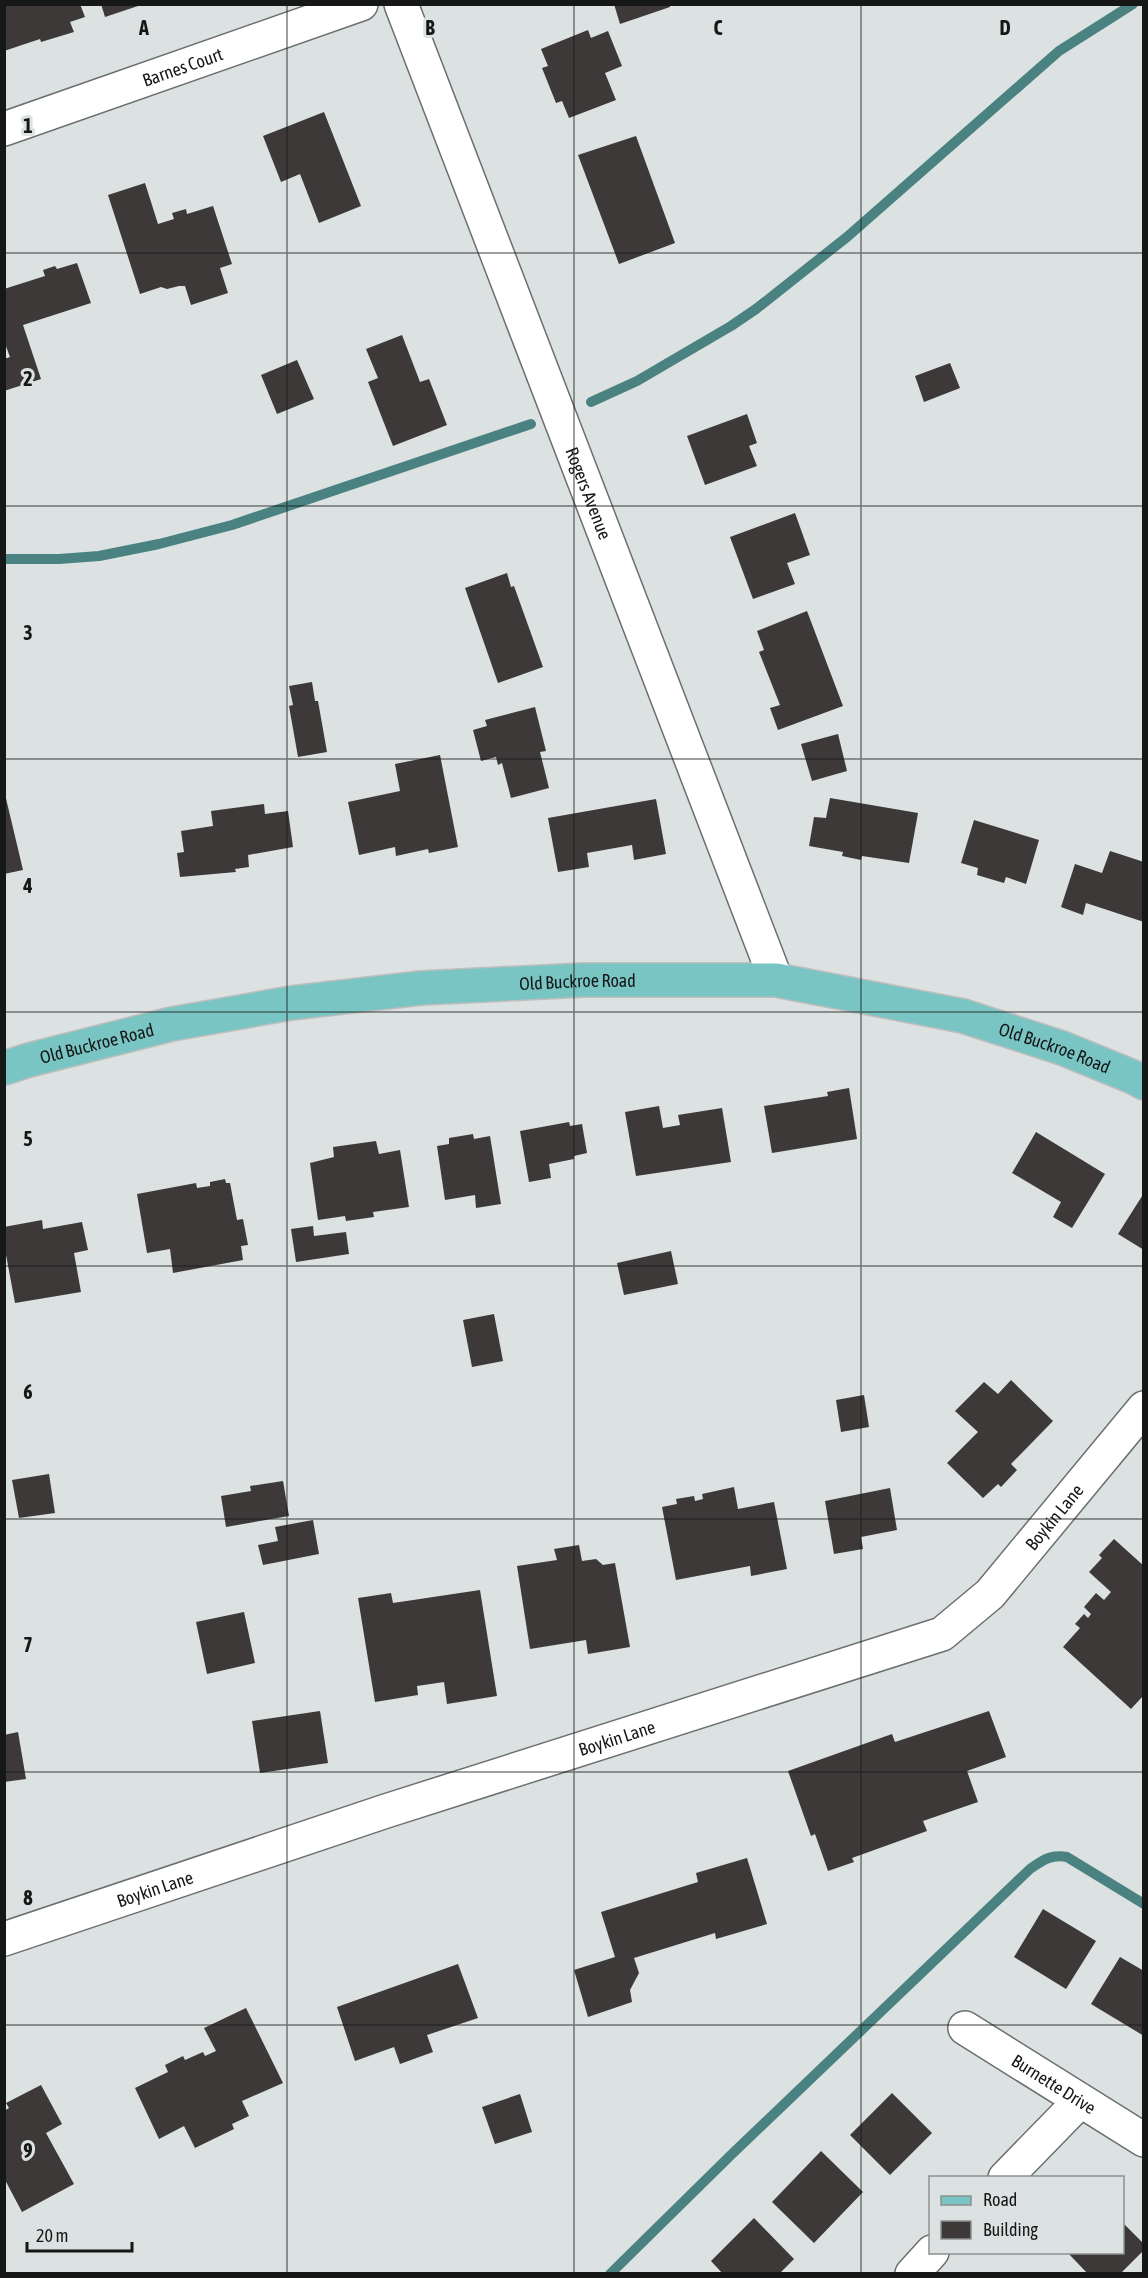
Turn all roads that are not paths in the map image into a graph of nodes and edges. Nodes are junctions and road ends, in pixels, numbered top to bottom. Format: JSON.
{"nodes":[{"id":1,"x":361,"y":4,"type":"edge"},
{"id":2,"x":401,"y":4,"type":"edge"},
{"id":3,"x":4,"y":129,"type":"edge"},
{"id":4,"x":776,"y":980,"type":"junction"},
{"id":5,"x":4,"y":1068,"type":"edge"},
{"id":6,"x":1143,"y":1083,"type":"edge"},
{"id":7,"x":1143,"y":1408,"type":"edge"},
{"id":8,"x":4,"y":1939,"type":"edge"},
{"id":9,"x":965,"y":2028,"type":"dead end"},
{"id":10,"x":1080,"y":2101,"type":"junction"},
{"id":11,"x":1143,"y":2140,"type":"edge"},
{"id":12,"x":1007,"y":2176,"type":"edge"},
{"id":13,"x":931,"y":2254,"type":"edge"},
{"id":14,"x":912,"y":2274,"type":"edge"}],
"edges":[{"from":1,"to":3,"type":"street","name":"Barnes Court"},
{"from":2,"to":4,"type":"street","name":"Rogers Avenue"},
{"from":4,"to":5,"type":"main road","name":"Old Buckroe Road"},
{"from":4,"to":6,"type":"main road","name":"Old Buckroe Road"},
{"from":7,"to":8,"type":"street","name":"Boykin Lane"},
{"from":9,"to":10,"type":"street","name":"Burnette Drive"},
{"from":10,"to":11,"type":"street","name":"Burnette Drive"},
{"from":10,"to":12,"type":"street"},
{"from":13,"to":14,"type":"street"}]}
